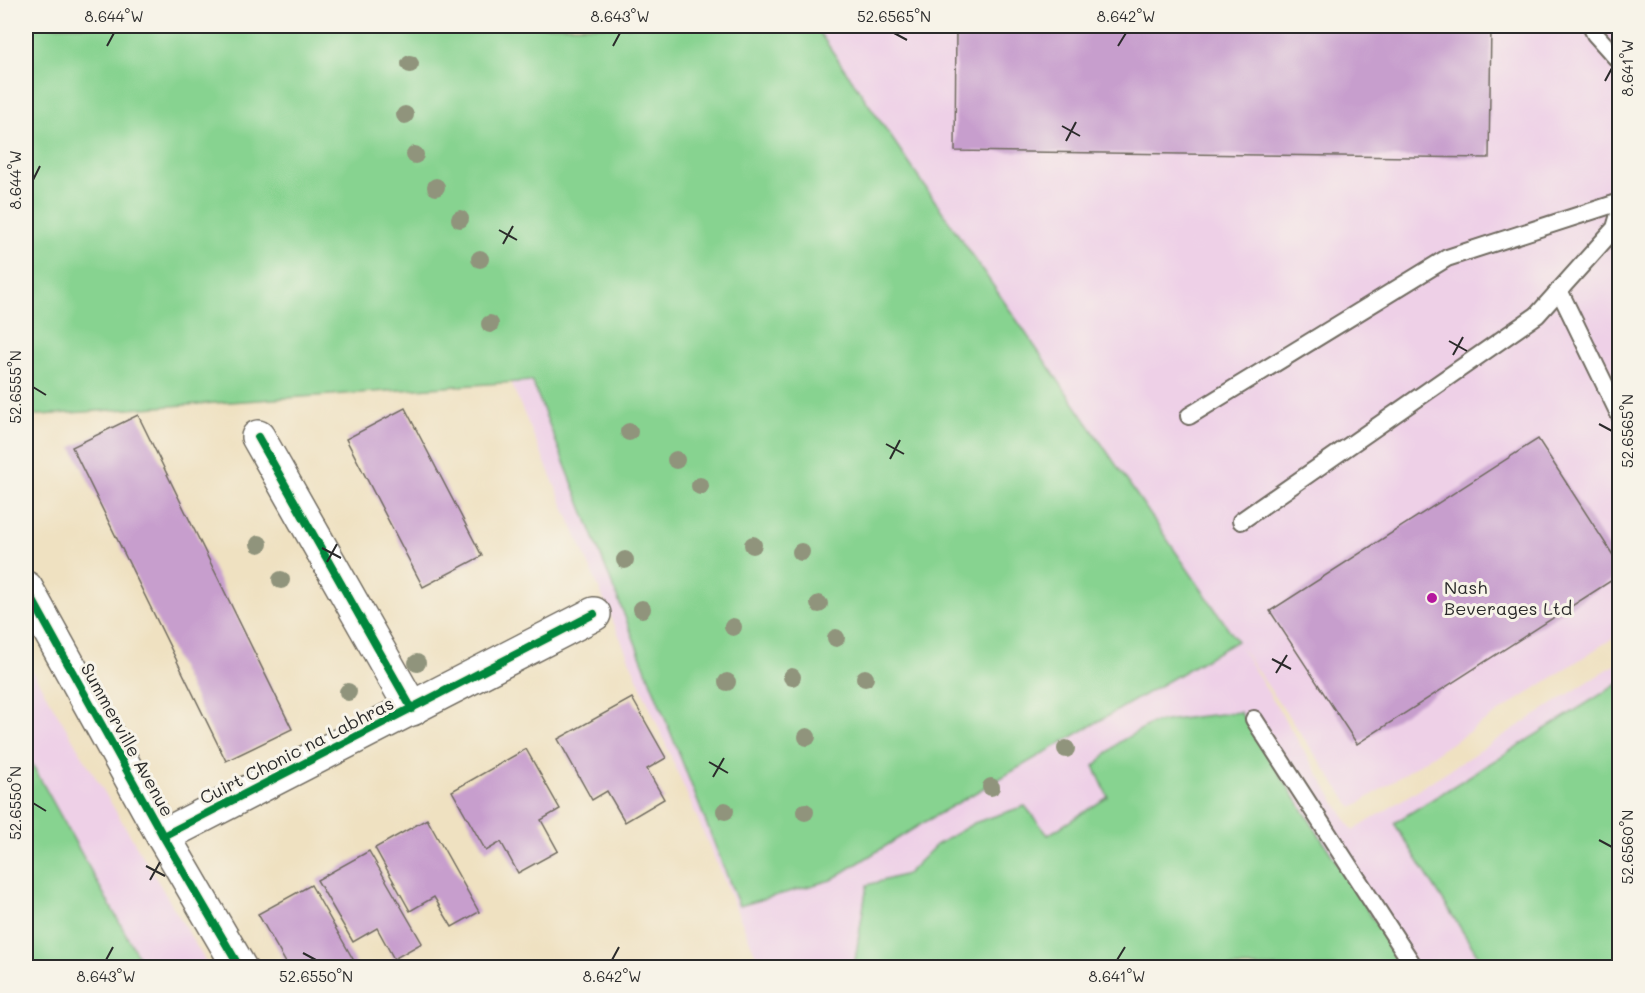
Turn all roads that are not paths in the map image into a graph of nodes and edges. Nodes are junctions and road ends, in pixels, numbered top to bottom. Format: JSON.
{"nodes":[{"id":1,"x":1591,"y":26,"type":"edge"},
{"id":2,"x":1620,"y":62,"type":"edge"},
{"id":3,"x":1620,"y":202,"type":"edge"},
{"id":4,"x":1620,"y":211,"type":"edge"},
{"id":5,"x":1559,"y":290,"type":"junction"},
{"id":6,"x":1189,"y":416,"type":"dead end"},
{"id":7,"x":1620,"y":416,"type":"edge"},
{"id":8,"x":258,"y":437,"type":"dead end"},
{"id":9,"x":1241,"y":520,"type":"dead end"},
{"id":10,"x":26,"y":588,"type":"edge"},
{"id":11,"x":594,"y":614,"type":"dead end"},
{"id":12,"x":412,"y":709,"type":"junction"},
{"id":13,"x":1254,"y":719,"type":"dead end"},
{"id":14,"x":163,"y":836,"type":"junction"},
{"id":15,"x":240,"y":968,"type":"edge"},
{"id":16,"x":1415,"y":968,"type":"edge"}],
"edges":[{"from":1,"to":2,"type":"lane"},
{"from":3,"to":6,"type":"lane"},
{"from":4,"to":5,"type":"lane"},
{"from":5,"to":7,"type":"lane"},
{"from":5,"to":9,"type":"lane"},
{"from":8,"to":12,"type":"street","name":"Cuirt Chonic na Labhras"},
{"from":10,"to":14,"type":"street","name":"Summerville Avenue"},
{"from":11,"to":12,"type":"street","name":"Cuirt Chonic na Labhras"},
{"from":12,"to":14,"type":"street","name":"Cuirt Chonic na Labhras"},
{"from":13,"to":16,"type":"lane"},
{"from":14,"to":15,"type":"street","name":"Summerville Avenue"}]}
